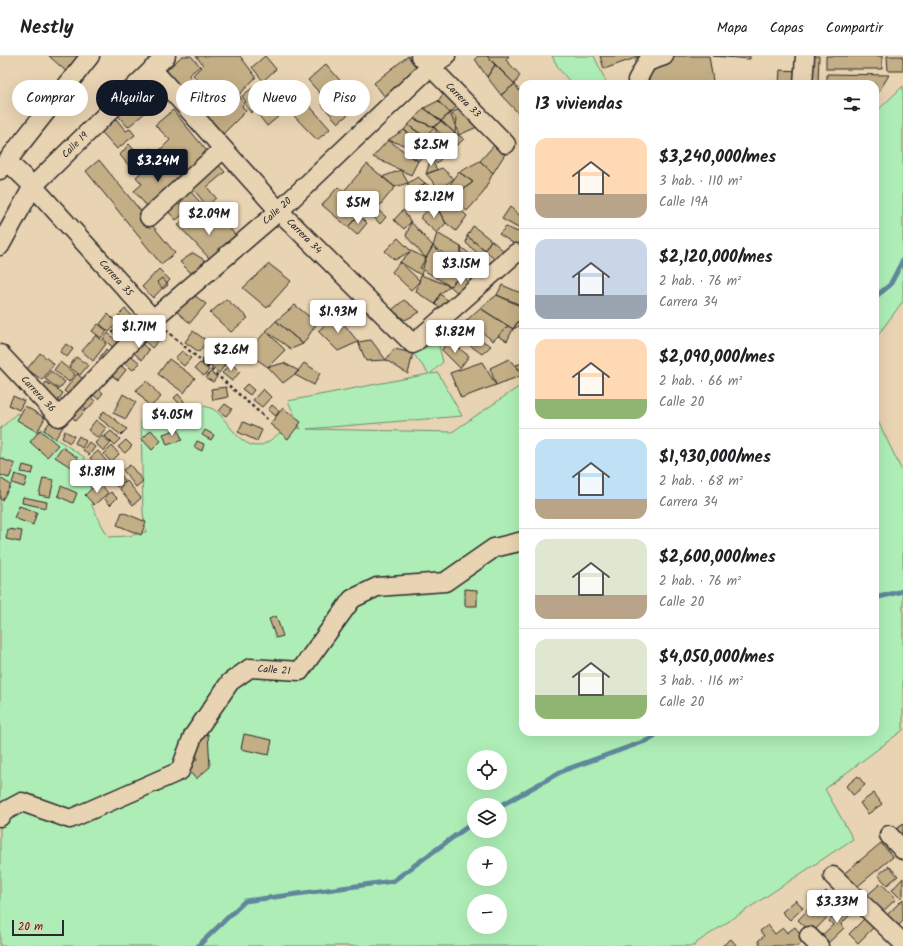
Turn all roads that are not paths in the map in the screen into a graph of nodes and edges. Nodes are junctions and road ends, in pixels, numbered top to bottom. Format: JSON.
{"nodes":[{"id":1,"x":90,"y":56,"type":"edge"},
{"id":2,"x":166,"y":56,"type":"edge"},
{"id":3,"x":446,"y":56,"type":"edge"},
{"id":4,"x":664,"y":56,"type":"edge"},
{"id":5,"x":805,"y":56,"type":"edge"},
{"id":6,"x":425,"y":62,"type":"edge"},
{"id":7,"x":152,"y":69,"type":"junction"},
{"id":8,"x":637,"y":80,"type":"edge"},
{"id":9,"x":803,"y":80,"type":"edge"},
{"id":10,"x":506,"y":144,"type":"dead end"},
{"id":11,"x":223,"y":149,"type":"junction"},
{"id":12,"x":3,"y":165,"type":"edge"},
{"id":13,"x":33,"y":186,"type":"junction"},
{"id":14,"x":279,"y":211,"type":"junction"},
{"id":15,"x":149,"y":217,"type":"dead end"},
{"id":16,"x":0,"y":246,"type":"edge"},
{"id":17,"x":516,"y":254,"type":"dead end"},
{"id":18,"x":153,"y":319,"type":"junction"},
{"id":19,"x":0,"y":354,"type":"edge"},
{"id":20,"x":59,"y":417,"type":"joint"},
{"id":21,"x":519,"y":542,"type":"edge"},
{"id":22,"x":0,"y":817,"type":"edge"},
{"id":23,"x":889,"y":835,"type":"dead end"},
{"id":24,"x":903,"y":850,"type":"edge"},
{"id":25,"x":833,"y":876,"type":"dead end"},
{"id":26,"x":903,"y":943,"type":"edge"}],
"edges":[{"from":1,"to":12,"type":"street"},
{"from":2,"to":7,"type":"street","name":"Calle 19"},
{"from":3,"to":6,"type":"street","name":"Calle 20"},
{"from":4,"to":8,"type":"street"},
{"from":5,"to":9,"type":"street"},
{"from":6,"to":10,"type":"street","name":"Carrera 33"},
{"from":6,"to":14,"type":"street","name":"Calle 20"},
{"from":7,"to":11,"type":"street","name":"Carrera 34"},
{"from":7,"to":13,"type":"street","name":"Calle 19"},
{"from":11,"to":14,"type":"street","name":"Carrera 34"},
{"from":11,"to":15,"type":"street"},
{"from":12,"to":13,"type":"street","name":"Carrera 35"},
{"from":13,"to":16,"type":"street","name":"Calle 19"},
{"from":13,"to":18,"type":"street","name":"Carrera 35"},
{"from":14,"to":17,"type":"street","name":"Carrera 34"},
{"from":14,"to":18,"type":"street","name":"Calle 20"},
{"from":18,"to":20,"type":"street","name":"Calle 20"},
{"from":19,"to":20,"type":"street","name":"Carrera 36"},
{"from":21,"to":22,"type":"street","name":"Calle 21"},
{"from":23,"to":24,"type":"street"},
{"from":25,"to":26,"type":"street"}]}
